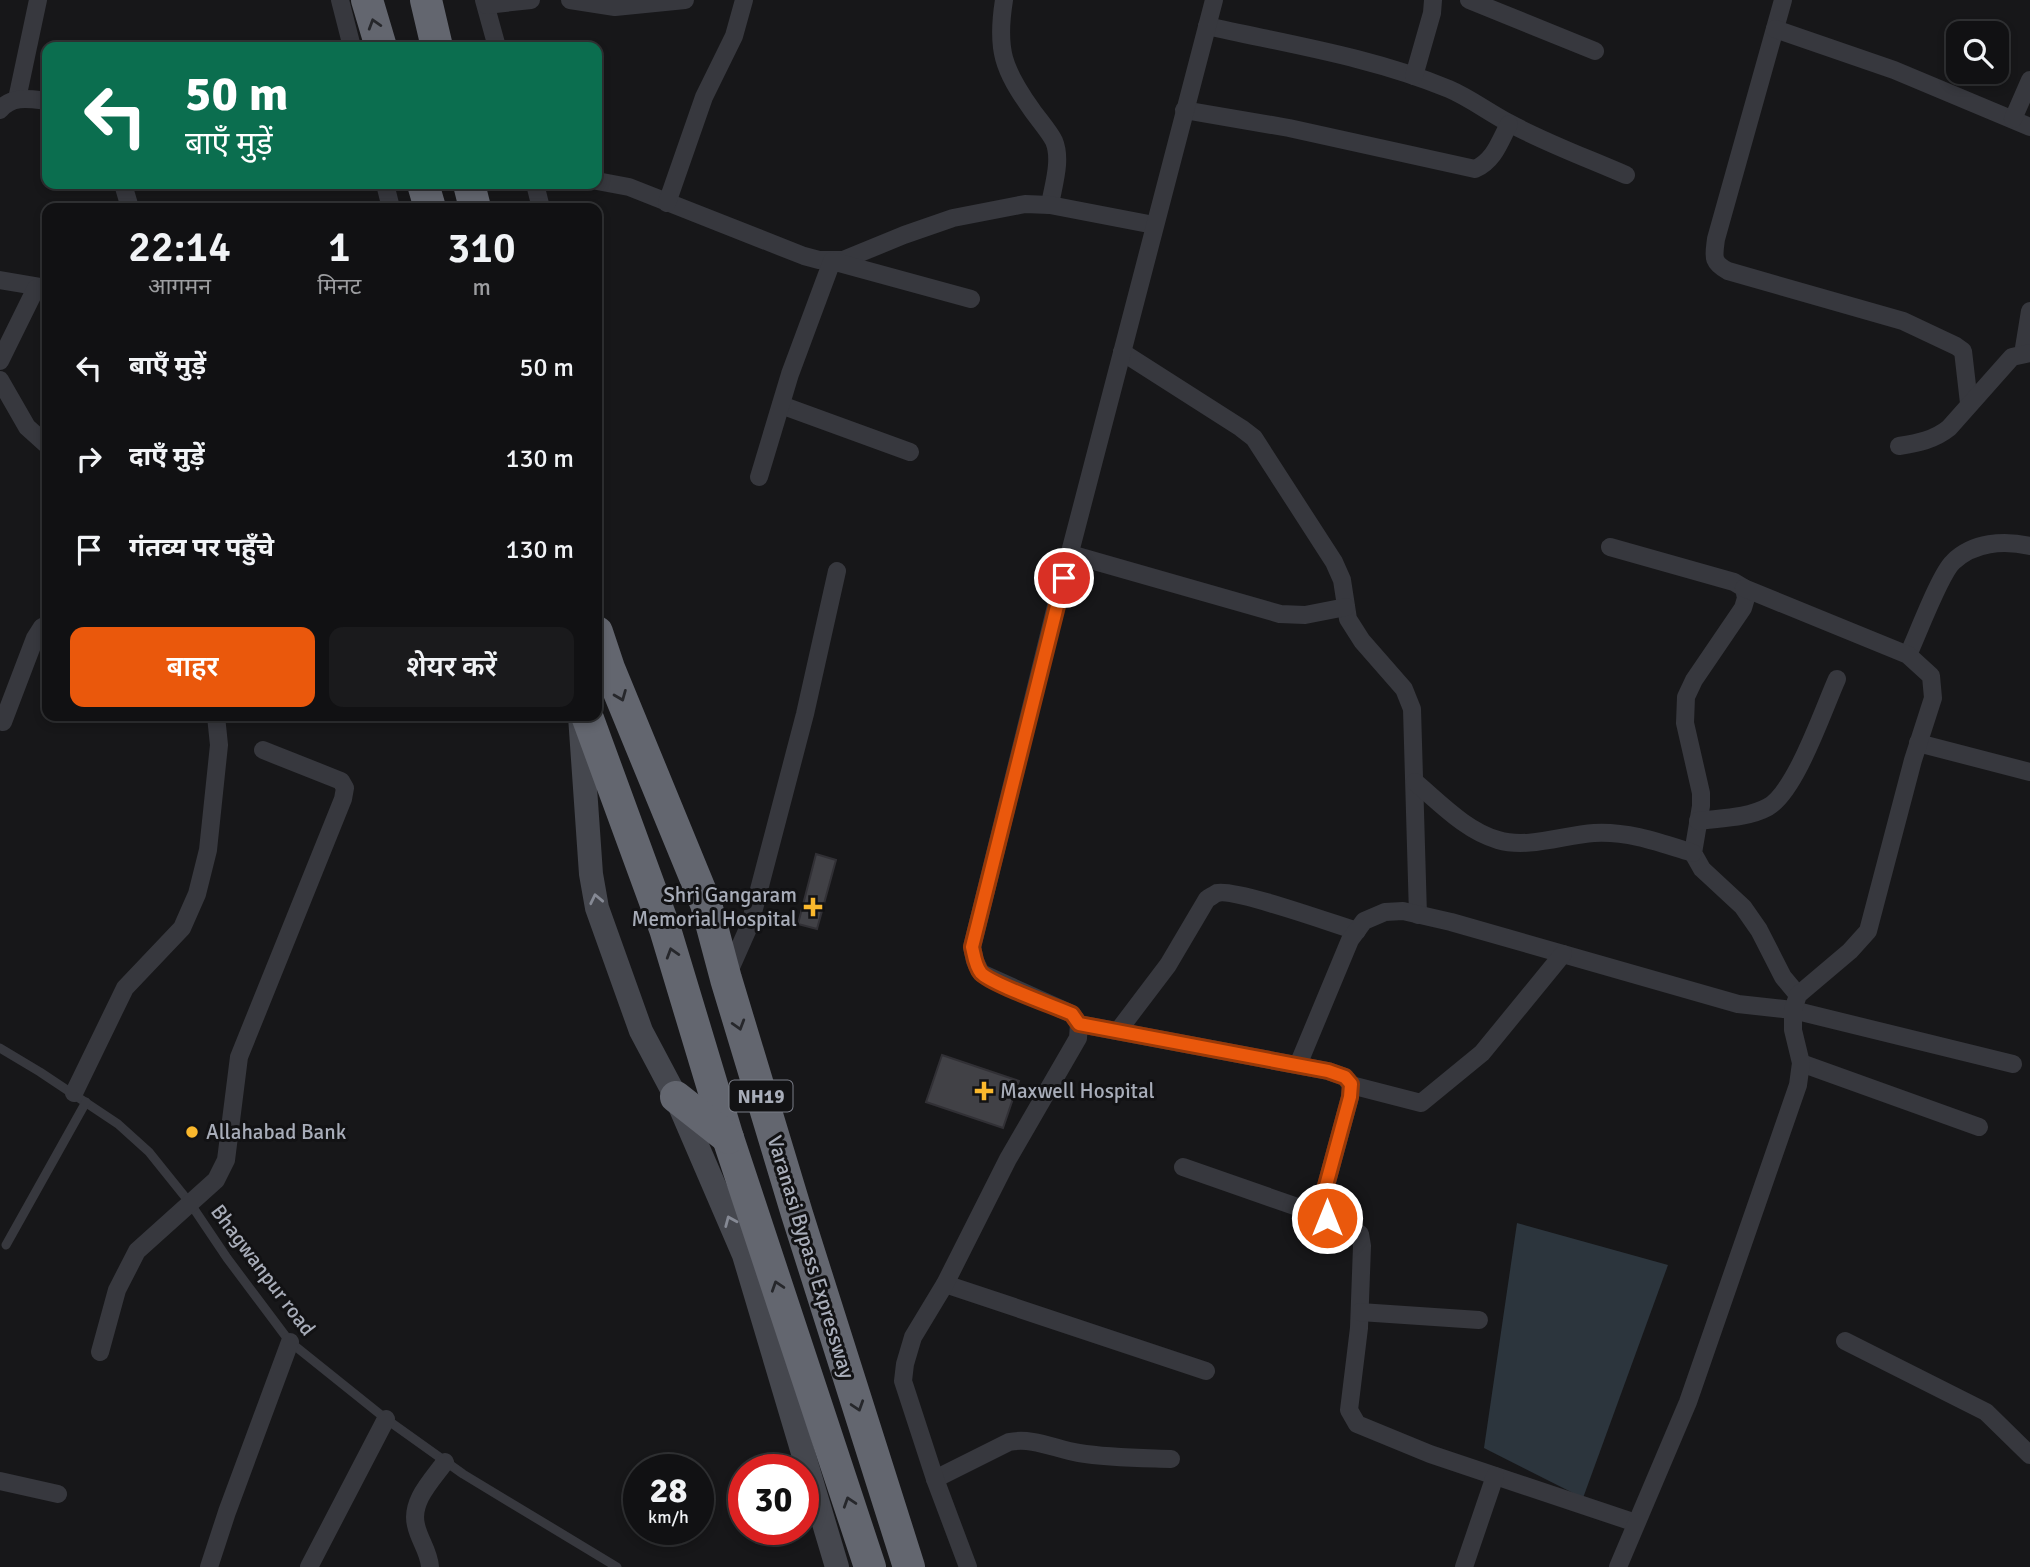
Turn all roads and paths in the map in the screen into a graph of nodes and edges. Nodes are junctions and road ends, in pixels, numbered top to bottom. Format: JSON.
{"nodes":[{"id":1,"x":38,"y":0,"type":"edge"},
{"id":2,"x":340,"y":0,"type":"edge"},
{"id":3,"x":367,"y":0,"type":"edge"},
{"id":4,"x":426,"y":0,"type":"edge"},
{"id":5,"x":531,"y":0,"type":"edge"},
{"id":6,"x":570,"y":0,"type":"edge"},
{"id":7,"x":685,"y":0,"type":"edge"},
{"id":8,"x":744,"y":0,"type":"edge"},
{"id":9,"x":1004,"y":0,"type":"edge"},
{"id":10,"x":1214,"y":0,"type":"edge"},
{"id":11,"x":1433,"y":0,"type":"edge"},
{"id":12,"x":1469,"y":0,"type":"edge"},
{"id":13,"x":1783,"y":0,"type":"edge"},
{"id":14,"x":485,"y":2,"type":"edge"},
{"id":15,"x":1207,"y":26,"type":"junction"},
{"id":16,"x":1775,"y":29,"type":"junction"},
{"id":17,"x":351,"y":42,"type":"edge"},
{"id":18,"x":380,"y":42,"type":"edge"},
{"id":19,"x":436,"y":42,"type":"edge"},
{"id":20,"x":496,"y":42,"type":"edge"},
{"id":21,"x":1595,"y":51,"type":"dead end"},
{"id":22,"x":1415,"y":76,"type":"junction"},
{"id":23,"x":2030,"y":80,"type":"edge"},
{"id":24,"x":17,"y":99,"type":"junction"},
{"id":25,"x":42,"y":101,"type":"edge"},
{"id":26,"x":0,"y":110,"type":"edge"},
{"id":27,"x":1184,"y":110,"type":"junction"},
{"id":28,"x":2013,"y":120,"type":"junction"},
{"id":29,"x":1509,"y":124,"type":"junction"},
{"id":30,"x":2030,"y":127,"type":"edge"},
{"id":31,"x":1626,"y":175,"type":"dead end"},
{"id":32,"x":602,"y":182,"type":"edge"},
{"id":33,"x":667,"y":203,"type":"junction"},
{"id":34,"x":1049,"y":205,"type":"junction"},
{"id":35,"x":1154,"y":225,"type":"junction"},
{"id":36,"x":832,"y":261,"type":"junction"},
{"id":37,"x":0,"y":280,"type":"edge"},
{"id":38,"x":42,"y":288,"type":"edge"},
{"id":39,"x":971,"y":299,"type":"dead end"},
{"id":40,"x":2030,"y":311,"type":"edge"},
{"id":41,"x":1122,"y":352,"type":"junction"},
{"id":42,"x":2027,"y":354,"type":"edge"},
{"id":43,"x":0,"y":361,"type":"edge"},
{"id":44,"x":0,"y":380,"type":"edge"},
{"id":45,"x":1969,"y":403,"type":"junction"},
{"id":46,"x":781,"y":405,"type":"junction"},
{"id":47,"x":42,"y":440,"type":"edge"},
{"id":48,"x":1899,"y":446,"type":"dead end"},
{"id":49,"x":910,"y":452,"type":"dead end"},
{"id":50,"x":759,"y":477,"type":"dead end"},
{"id":51,"x":2030,"y":546,"type":"edge"},
{"id":52,"x":1610,"y":547,"type":"dead end"},
{"id":53,"x":1070,"y":554,"type":"junction"},
{"id":54,"x":837,"y":571,"type":"dead end"},
{"id":55,"x":1744,"y":589,"type":"junction"},
{"id":56,"x":1346,"y":607,"type":"junction"},
{"id":57,"x":42,"y":627,"type":"edge"},
{"id":58,"x":602,"y":647,"type":"edge"},
{"id":59,"x":1908,"y":655,"type":"junction"},
{"id":60,"x":1837,"y":679,"type":"dead end"},
{"id":61,"x":216,"y":721,"type":"edge"},
{"id":62,"x":580,"y":721,"type":"edge"},
{"id":63,"x":588,"y":721,"type":"edge"},
{"id":64,"x":3,"y":722,"type":"dead end"},
{"id":65,"x":1918,"y":743,"type":"junction"},
{"id":66,"x":263,"y":750,"type":"dead end"},
{"id":67,"x":2030,"y":772,"type":"edge"},
{"id":68,"x":1415,"y":782,"type":"junction"},
{"id":69,"x":1698,"y":821,"type":"junction"},
{"id":70,"x":1693,"y":853,"type":"junction"},
{"id":71,"x":1418,"y":915,"type":"junction"},
{"id":72,"x":1357,"y":931,"type":"junction"},
{"id":73,"x":1563,"y":954,"type":"junction"},
{"id":74,"x":726,"y":979,"type":"junction"},
{"id":75,"x":1796,"y":1002,"type":"junction"},
{"id":76,"x":1079,"y":1024,"type":"junction"},
{"id":77,"x":1118,"y":1031,"type":"junction"},
{"id":78,"x":0,"y":1048,"type":"edge"},
{"id":79,"x":1801,"y":1063,"type":"junction"},
{"id":80,"x":2013,"y":1064,"type":"dead end"},
{"id":81,"x":1298,"y":1065,"type":"junction"},
{"id":82,"x":1351,"y":1084,"type":"junction"},
{"id":83,"x":676,"y":1097,"type":"junction"},
{"id":84,"x":80,"y":1098,"type":"junction"},
{"id":85,"x":1979,"y":1127,"type":"dead end"},
{"id":86,"x":728,"y":1138,"type":"junction"},
{"id":87,"x":1183,"y":1167,"type":"dead end"},
{"id":88,"x":190,"y":1203,"type":"junction"},
{"id":89,"x":1322,"y":1212,"type":"junction"},
{"id":90,"x":6,"y":1245,"type":"dead end"},
{"id":91,"x":945,"y":1284,"type":"junction"},
{"id":92,"x":1360,"y":1312,"type":"junction"},
{"id":93,"x":1479,"y":1320,"type":"dead end"},
{"id":94,"x":1845,"y":1341,"type":"dead end"},
{"id":95,"x":290,"y":1342,"type":"junction"},
{"id":96,"x":100,"y":1352,"type":"dead end"},
{"id":97,"x":1206,"y":1371,"type":"dead end"},
{"id":98,"x":386,"y":1419,"type":"junction"},
{"id":99,"x":2030,"y":1455,"type":"edge"},
{"id":100,"x":1171,"y":1460,"type":"dead end"},
{"id":101,"x":445,"y":1462,"type":"junction"},
{"id":102,"x":1495,"y":1476,"type":"junction"},
{"id":103,"x":935,"y":1479,"type":"junction"},
{"id":104,"x":0,"y":1481,"type":"edge"},
{"id":105,"x":58,"y":1494,"type":"dead end"},
{"id":106,"x":1636,"y":1523,"type":"junction"},
{"id":107,"x":209,"y":1567,"type":"edge"},
{"id":108,"x":309,"y":1567,"type":"edge"},
{"id":109,"x":430,"y":1567,"type":"edge"},
{"id":110,"x":617,"y":1567,"type":"edge"},
{"id":111,"x":837,"y":1567,"type":"edge"},
{"id":112,"x":870,"y":1567,"type":"edge"},
{"id":113,"x":909,"y":1567,"type":"edge"},
{"id":114,"x":968,"y":1567,"type":"edge"},
{"id":115,"x":1464,"y":1567,"type":"edge"},
{"id":116,"x":1618,"y":1567,"type":"edge"}],
"edges":[{"from":1,"to":24,"type":"street"},
{"from":2,"to":17,"type":"street"},
{"from":18,"to":3,"type":"highway","one_way":true},
{"from":4,"to":19,"type":"highway"},
{"from":5,"to":14,"type":"street"},
{"from":6,"to":7,"type":"street"},
{"from":8,"to":33,"type":"street"},
{"from":9,"to":34,"type":"street"},
{"from":10,"to":15,"type":"street"},
{"from":11,"to":22,"type":"street"},
{"from":12,"to":21,"type":"street"},
{"from":13,"to":16,"type":"street"},
{"from":14,"to":20,"type":"street"},
{"from":15,"to":22,"type":"street"},
{"from":15,"to":27,"type":"street"},
{"from":16,"to":28,"type":"street"},
{"from":16,"to":45,"type":"street"},
{"from":22,"to":29,"type":"street"},
{"from":23,"to":28,"type":"street"},
{"from":24,"to":25,"type":"street"},
{"from":24,"to":26,"type":"street"},
{"from":27,"to":29,"type":"street"},
{"from":27,"to":35,"type":"street"},
{"from":28,"to":30,"type":"street"},
{"from":29,"to":31,"type":"street"},
{"from":32,"to":33,"type":"street"},
{"from":33,"to":36,"type":"street"},
{"from":34,"to":35,"type":"street"},
{"from":34,"to":36,"type":"street"},
{"from":35,"to":41,"type":"street"},
{"from":36,"to":39,"type":"street"},
{"from":36,"to":46,"type":"street"},
{"from":37,"to":38,"type":"street"},
{"from":38,"to":43,"type":"street"},
{"from":40,"to":42,"type":"street"},
{"from":41,"to":53,"type":"street"},
{"from":41,"to":56,"type":"street"},
{"from":42,"to":45,"type":"street"},
{"from":44,"to":47,"type":"street"},
{"from":45,"to":48,"type":"street"},
{"from":46,"to":49,"type":"street"},
{"from":46,"to":50,"type":"street"},
{"from":51,"to":59,"type":"street"},
{"from":52,"to":55,"type":"street"},
{"from":53,"to":56,"type":"street"},
{"from":53,"to":76,"type":"street"},
{"from":54,"to":74,"type":"street"},
{"from":55,"to":59,"type":"street"},
{"from":55,"to":69,"type":"street"},
{"from":56,"to":68,"type":"street"},
{"from":57,"to":64,"type":"street"},
{"from":58,"to":74,"type":"highway","name":"Varanasi Bypass Expressway","number":"NH19","one_way":true},
{"from":59,"to":65,"type":"street"},
{"from":60,"to":69,"type":"street"},
{"from":61,"to":84,"type":"street"},
{"from":83,"to":62,"type":"street","one_way":true},
{"from":86,"to":63,"type":"highway","name":"Varanasi Bypass Expressway","number":"NH19","one_way":true},
{"from":65,"to":67,"type":"street"},
{"from":65,"to":75,"type":"street"},
{"from":66,"to":88,"type":"street"},
{"from":68,"to":70,"type":"street"},
{"from":68,"to":71,"type":"street"},
{"from":69,"to":70,"type":"street"},
{"from":70,"to":75,"type":"street"},
{"from":71,"to":72,"type":"street"},
{"from":71,"to":73,"type":"street"},
{"from":72,"to":77,"type":"street"},
{"from":72,"to":81,"type":"street"},
{"from":73,"to":75,"type":"street"},
{"from":73,"to":82,"type":"street"},
{"from":74,"to":113,"type":"highway","name":"Varanasi Bypass Expressway","number":"NH19","one_way":true},
{"from":75,"to":79,"type":"street"},
{"from":75,"to":80,"type":"street"},
{"from":76,"to":77,"type":"street"},
{"from":76,"to":91,"type":"street"},
{"from":77,"to":81,"type":"street"},
{"from":78,"to":84,"type":"lane","name":"Bhagwanpur road"},
{"from":79,"to":85,"type":"street"},
{"from":79,"to":106,"type":"street"},
{"from":81,"to":82,"type":"street"},
{"from":82,"to":89,"type":"street"},
{"from":83,"to":86,"type":"highway"},
{"from":111,"to":83,"type":"street","one_way":true},
{"from":84,"to":88,"type":"lane","name":"Bhagwanpur road"},
{"from":84,"to":90,"type":"lane"},
{"from":112,"to":86,"type":"highway","name":"Varanasi Bypass Expressway","number":"NH19","one_way":true},
{"from":87,"to":89,"type":"street"},
{"from":88,"to":95,"type":"lane","name":"Bhagwanpur road"},
{"from":88,"to":96,"type":"street"},
{"from":89,"to":92,"type":"street"},
{"from":91,"to":97,"type":"street"},
{"from":91,"to":103,"type":"street"},
{"from":92,"to":93,"type":"street"},
{"from":92,"to":102,"type":"street"},
{"from":94,"to":99,"type":"street"},
{"from":95,"to":98,"type":"lane","name":"Bhagwanpur road"},
{"from":95,"to":107,"type":"street"},
{"from":98,"to":101,"type":"lane","name":"Bhagwanpur road"},
{"from":98,"to":108,"type":"street"},
{"from":100,"to":103,"type":"street"},
{"from":101,"to":109,"type":"street"},
{"from":101,"to":110,"type":"lane","name":"Bhagwanpur road"},
{"from":102,"to":106,"type":"street"},
{"from":102,"to":115,"type":"street"},
{"from":103,"to":114,"type":"street"},
{"from":104,"to":105,"type":"street"},
{"from":106,"to":116,"type":"street"}]}
